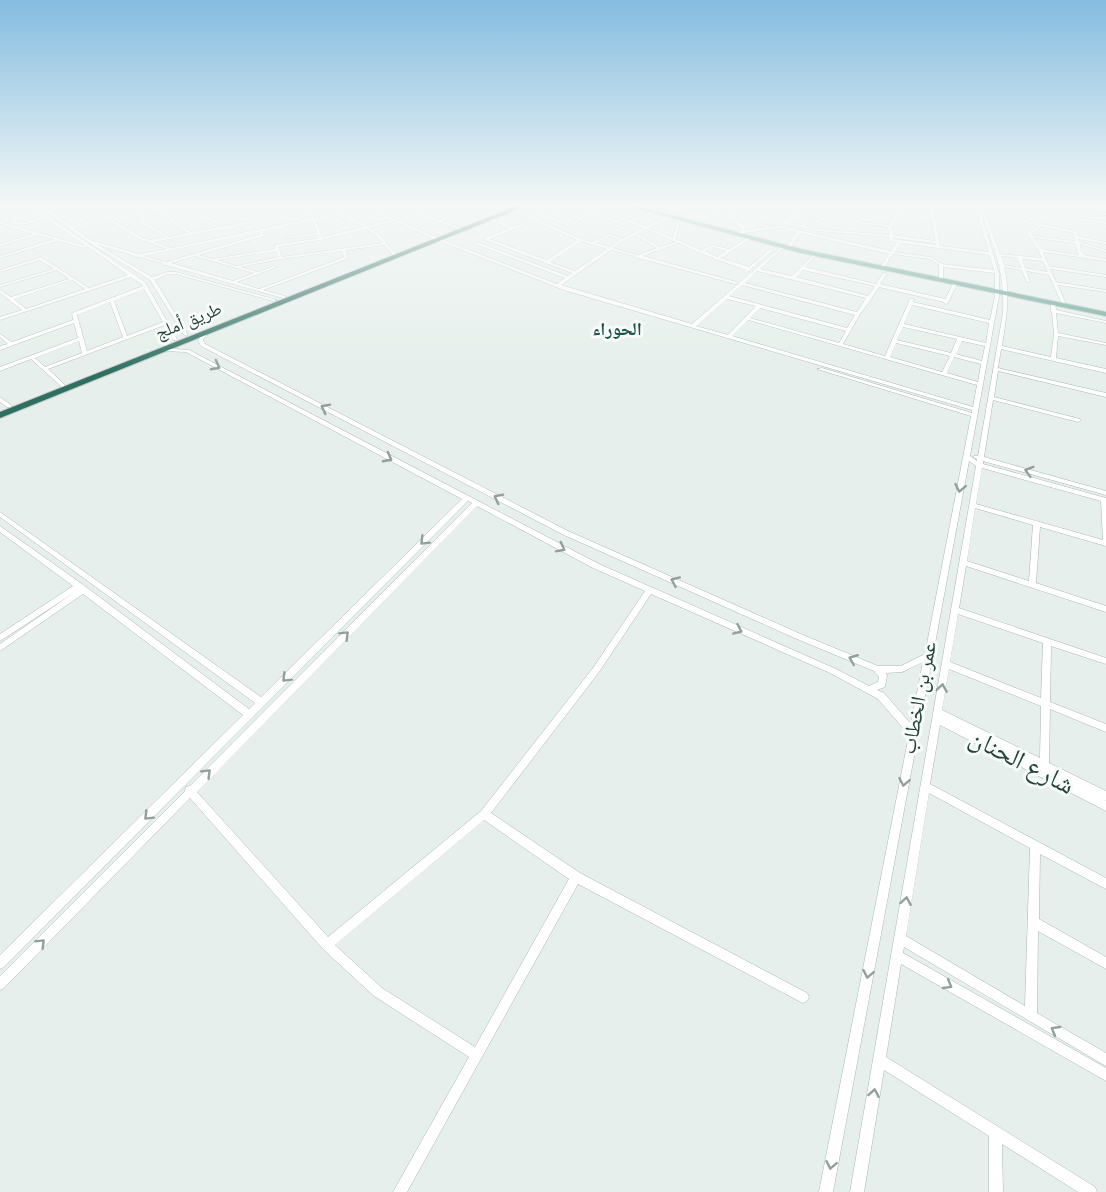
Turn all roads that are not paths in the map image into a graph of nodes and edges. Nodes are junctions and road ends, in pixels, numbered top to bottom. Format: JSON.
{"nodes":[{"id":1,"x":271,"y":261,"type":"edge"},
{"id":2,"x":30,"y":262,"type":"edge"},
{"id":3,"x":46,"y":262,"type":"edge"},
{"id":4,"x":111,"y":262,"type":"edge"},
{"id":5,"x":123,"y":262,"type":"edge"},
{"id":6,"x":156,"y":262,"type":"edge"},
{"id":7,"x":172,"y":262,"type":"edge"},
{"id":8,"x":218,"y":262,"type":"edge"},
{"id":9,"x":267,"y":262,"type":"edge"},
{"id":10,"x":310,"y":262,"type":"edge"},
{"id":11,"x":335,"y":262,"type":"edge"},
{"id":12,"x":374,"y":262,"type":"edge"},
{"id":13,"x":380,"y":262,"type":"edge"},
{"id":14,"x":487,"y":262,"type":"edge"},
{"id":15,"x":492,"y":262,"type":"edge"},
{"id":16,"x":525,"y":262,"type":"edge"},
{"id":17,"x":547,"y":262,"type":"edge"},
{"id":18,"x":592,"y":262,"type":"edge"},
{"id":19,"x":654,"y":262,"type":"edge"},
{"id":20,"x":724,"y":262,"type":"edge"},
{"id":21,"x":759,"y":262,"type":"edge"},
{"id":22,"x":765,"y":262,"type":"edge"},
{"id":23,"x":808,"y":262,"type":"edge"},
{"id":24,"x":847,"y":262,"type":"edge"},
{"id":25,"x":851,"y":262,"type":"edge"},
{"id":26,"x":887,"y":262,"type":"edge"},
{"id":27,"x":936,"y":262,"type":"edge"},
{"id":28,"x":997,"y":262,"type":"edge"},
{"id":29,"x":1021,"y":262,"type":"edge"},
{"id":30,"x":1045,"y":262,"type":"edge"},
{"id":31,"x":164,"y":264,"type":"junction"},
{"id":32,"x":941,"y":265,"type":"junction"},
{"id":33,"x":237,"y":267,"type":"junction"},
{"id":34,"x":1048,"y":267,"type":"junction"},
{"id":35,"x":317,"y":268,"type":"junction"},
{"id":36,"x":802,"y":268,"type":"junction"},
{"id":37,"x":57,"y":269,"type":"junction"},
{"id":38,"x":999,"y":269,"type":"junction"},
{"id":39,"x":1023,"y":269,"type":"junction"},
{"id":40,"x":749,"y":270,"type":"junction"},
{"id":41,"x":758,"y":270,"type":"junction"},
{"id":42,"x":883,"y":270,"type":"junction"},
{"id":43,"x":0,"y":271,"type":"edge"},
{"id":44,"x":285,"y":272,"type":"dead end"},
{"id":45,"x":257,"y":273,"type":"junction"},
{"id":46,"x":576,"y":273,"type":"junction"},
{"id":47,"x":1051,"y":274,"type":"junction"},
{"id":48,"x":132,"y":275,"type":"junction"},
{"id":49,"x":293,"y":276,"type":"junction"},
{"id":50,"x":1106,"y":276,"type":"edge"},
{"id":51,"x":568,"y":278,"type":"junction"},
{"id":52,"x":793,"y":278,"type":"junction"},
{"id":53,"x":941,"y":278,"type":"junction"},
{"id":54,"x":72,"y":279,"type":"junction"},
{"id":55,"x":152,"y":279,"type":"junction"},
{"id":56,"x":1028,"y":280,"type":"dead end"},
{"id":57,"x":231,"y":283,"type":"junction"},
{"id":58,"x":738,"y":283,"type":"junction"},
{"id":59,"x":1055,"y":283,"type":"junction"},
{"id":60,"x":955,"y":284,"type":"junction"},
{"id":61,"x":878,"y":285,"type":"junction"},
{"id":62,"x":0,"y":286,"type":"edge"},
{"id":63,"x":557,"y":286,"type":"junction"},
{"id":64,"x":145,"y":287,"type":"junction"},
{"id":65,"x":984,"y":288,"type":"junction"},
{"id":66,"x":89,"y":290,"type":"junction"},
{"id":67,"x":259,"y":290,"type":"junction"},
{"id":68,"x":0,"y":291,"type":"edge"},
{"id":69,"x":159,"y":291,"type":"junction"},
{"id":70,"x":1106,"y":291,"type":"edge"},
{"id":71,"x":1002,"y":292,"type":"junction"},
{"id":72,"x":148,"y":293,"type":"junction"},
{"id":73,"x":915,"y":294,"type":"junction"},
{"id":74,"x":1022,"y":295,"type":"junction"},
{"id":75,"x":726,"y":297,"type":"junction"},
{"id":76,"x":279,"y":298,"type":"junction"},
{"id":77,"x":870,"y":298,"type":"junction"},
{"id":78,"x":10,"y":299,"type":"junction"},
{"id":79,"x":111,"y":300,"type":"junction"},
{"id":80,"x":947,"y":301,"type":"junction"},
{"id":81,"x":1063,"y":302,"type":"junction"},
{"id":82,"x":911,"y":303,"type":"junction"},
{"id":83,"x":759,"y":306,"type":"junction"},
{"id":84,"x":1053,"y":307,"type":"junction"},
{"id":85,"x":944,"y":310,"type":"junction"},
{"id":86,"x":26,"y":311,"type":"junction"},
{"id":87,"x":1106,"y":312,"type":"edge"},
{"id":88,"x":858,"y":314,"type":"junction"},
{"id":89,"x":748,"y":319,"type":"junction"},
{"id":90,"x":0,"y":320,"type":"edge"},
{"id":91,"x":76,"y":321,"type":"junction"},
{"id":92,"x":992,"y":322,"type":"junction"},
{"id":93,"x":1106,"y":322,"type":"edge"},
{"id":94,"x":165,"y":323,"type":"junction"},
{"id":95,"x":690,"y":326,"type":"junction"},
{"id":96,"x":902,"y":326,"type":"junction"},
{"id":97,"x":849,"y":330,"type":"junction"},
{"id":98,"x":207,"y":331,"type":"junction"},
{"id":99,"x":1056,"y":334,"type":"junction"},
{"id":100,"x":0,"y":335,"type":"edge"},
{"id":101,"x":186,"y":335,"type":"junction"},
{"id":102,"x":126,"y":338,"type":"junction"},
{"id":103,"x":729,"y":338,"type":"junction"},
{"id":104,"x":81,"y":339,"type":"junction"},
{"id":105,"x":175,"y":339,"type":"junction"},
{"id":106,"x":960,"y":339,"type":"junction"},
{"id":107,"x":895,"y":341,"type":"junction"},
{"id":108,"x":10,"y":344,"type":"junction"},
{"id":109,"x":1106,"y":344,"type":"edge"},
{"id":110,"x":203,"y":345,"type":"junction"},
{"id":111,"x":840,"y":345,"type":"junction"},
{"id":112,"x":987,"y":345,"type":"junction"},
{"id":113,"x":999,"y":347,"type":"junction"},
{"id":114,"x":0,"y":348,"type":"edge"},
{"id":115,"x":162,"y":349,"type":"junction"},
{"id":116,"x":187,"y":351,"type":"junction"},
{"id":117,"x":85,"y":353,"type":"junction"},
{"id":118,"x":952,"y":354,"type":"junction"},
{"id":119,"x":31,"y":357,"type":"junction"},
{"id":120,"x":887,"y":358,"type":"junction"},
{"id":121,"x":1053,"y":359,"type":"junction"},
{"id":122,"x":984,"y":363,"type":"junction"},
{"id":123,"x":0,"y":369,"type":"edge"},
{"id":124,"x":44,"y":369,"type":"junction"},
{"id":125,"x":995,"y":369,"type":"junction"},
{"id":126,"x":1106,"y":371,"type":"edge"},
{"id":127,"x":944,"y":374,"type":"junction"},
{"id":128,"x":979,"y":384,"type":"junction"},
{"id":129,"x":62,"y":385,"type":"junction"},
{"id":130,"x":1106,"y":395,"type":"edge"},
{"id":131,"x":990,"y":398,"type":"junction"},
{"id":132,"x":0,"y":399,"type":"edge"},
{"id":133,"x":9,"y":406,"type":"junction"},
{"id":134,"x":0,"y":410,"type":"edge"},
{"id":135,"x":974,"y":412,"type":"junction"},
{"id":136,"x":0,"y":415,"type":"edge"},
{"id":137,"x":1078,"y":420,"type":"dead end"},
{"id":138,"x":966,"y":456,"type":"junction"},
{"id":139,"x":980,"y":461,"type":"junction"},
{"id":140,"x":1105,"y":497,"type":"edge"},
{"id":141,"x":466,"y":499,"type":"junction"},
{"id":142,"x":475,"y":504,"type":"junction"},
{"id":143,"x":973,"y":505,"type":"junction"},
{"id":144,"x":0,"y":514,"type":"edge"},
{"id":145,"x":1037,"y":523,"type":"junction"},
{"id":146,"x":0,"y":528,"type":"edge"},
{"id":147,"x":1106,"y":543,"type":"edge"},
{"id":148,"x":963,"y":562,"type":"junction"},
{"id":149,"x":1032,"y":584,"type":"junction"},
{"id":150,"x":82,"y":588,"type":"junction"},
{"id":151,"x":650,"y":591,"type":"junction"},
{"id":152,"x":1106,"y":609,"type":"edge"},
{"id":153,"x":955,"y":610,"type":"junction"},
{"id":154,"x":0,"y":638,"type":"edge"},
{"id":155,"x":1047,"y":641,"type":"junction"},
{"id":156,"x":0,"y":648,"type":"edge"},
{"id":157,"x":928,"y":656,"type":"junction"},
{"id":158,"x":1106,"y":661,"type":"edge"},
{"id":159,"x":946,"y":664,"type":"junction"},
{"id":160,"x":877,"y":669,"type":"junction"},
{"id":161,"x":869,"y":690,"type":"junction"},
{"id":162,"x":262,"y":703,"type":"junction"},
{"id":163,"x":1045,"y":705,"type":"junction"},
{"id":164,"x":250,"y":715,"type":"junction"},
{"id":165,"x":937,"y":716,"type":"junction"},
{"id":166,"x":1106,"y":728,"type":"edge"},
{"id":167,"x":913,"y":733,"type":"junction"},
{"id":168,"x":1044,"y":765,"type":"junction"},
{"id":169,"x":925,"y":786,"type":"junction"},
{"id":170,"x":189,"y":790,"type":"junction"},
{"id":171,"x":1106,"y":796,"type":"edge"},
{"id":172,"x":1106,"y":806,"type":"edge"},
{"id":173,"x":484,"y":814,"type":"junction"},
{"id":174,"x":1035,"y":845,"type":"junction"},
{"id":175,"x":576,"y":877,"type":"junction"},
{"id":176,"x":1106,"y":884,"type":"edge"},
{"id":177,"x":1033,"y":922,"type":"junction"},
{"id":178,"x":900,"y":939,"type":"junction"},
{"id":179,"x":327,"y":945,"type":"junction"},
{"id":180,"x":897,"y":956,"type":"junction"},
{"id":181,"x":0,"y":963,"type":"edge"},
{"id":182,"x":1106,"y":963,"type":"edge"},
{"id":183,"x":0,"y":984,"type":"edge"},
{"id":184,"x":803,"y":997,"type":"dead end"},
{"id":185,"x":1031,"y":1016,"type":"junction"},
{"id":186,"x":477,"y":1055,"type":"junction"},
{"id":187,"x":879,"y":1060,"type":"junction"},
{"id":188,"x":1106,"y":1060,"type":"edge"},
{"id":189,"x":1106,"y":1075,"type":"edge"},
{"id":190,"x":995,"y":1132,"type":"junction"},
{"id":191,"x":399,"y":1192,"type":"edge"},
{"id":192,"x":826,"y":1192,"type":"edge"},
{"id":193,"x":857,"y":1192,"type":"edge"},
{"id":194,"x":996,"y":1192,"type":"edge"},
{"id":195,"x":1089,"y":1192,"type":"edge"}],
"edges":[{"from":1,"to":45,"type":"street"},
{"from":2,"to":43,"type":"street"},
{"from":3,"to":37,"type":"street"},
{"from":4,"to":48,"type":"street"},
{"from":5,"to":55,"type":"street"},
{"from":6,"to":31,"type":"street"},
{"from":7,"to":31,"type":"street"},
{"from":8,"to":33,"type":"street"},
{"from":9,"to":33,"type":"street"},
{"from":10,"to":35,"type":"street"},
{"from":11,"to":35,"type":"street"},
{"from":12,"to":76,"type":"highway","name":"طريق أملج"},
{"from":13,"to":98,"type":"highway","name":"طريق أملج"},
{"from":14,"to":135,"type":"street"},
{"from":15,"to":63,"type":"street"},
{"from":16,"to":51,"type":"street"},
{"from":17,"to":46,"type":"street"},
{"from":18,"to":46,"type":"street"},
{"from":19,"to":58,"type":"street"},
{"from":20,"to":40,"type":"street"},
{"from":21,"to":40,"type":"street"},
{"from":22,"to":41,"type":"street"},
{"from":23,"to":36,"type":"street"},
{"from":24,"to":42,"type":"main road"},
{"from":25,"to":42,"type":"main road"},
{"from":26,"to":42,"type":"street"},
{"from":27,"to":32,"type":"street"},
{"from":28,"to":38,"type":"street","name":"عمر بن الخطاب"},
{"from":29,"to":39,"type":"street"},
{"from":30,"to":34,"type":"street"},
{"from":31,"to":57,"type":"street"},
{"from":32,"to":38,"type":"street"},
{"from":32,"to":53,"type":"street"},
{"from":33,"to":45,"type":"street"},
{"from":34,"to":47,"type":"street"},
{"from":34,"to":50,"type":"street"},
{"from":35,"to":49,"type":"street"},
{"from":36,"to":52,"type":"street"},
{"from":36,"to":61,"type":"street"},
{"from":37,"to":54,"type":"street"},
{"from":37,"to":62,"type":"street"},
{"from":38,"to":39,"type":"street"},
{"from":38,"to":71,"type":"street","name":"عمر بن الخطاب"},
{"from":39,"to":47,"type":"street"},
{"from":39,"to":56,"type":"street"},
{"from":40,"to":58,"type":"street"},
{"from":41,"to":52,"type":"street"},
{"from":41,"to":58,"type":"street"},
{"from":42,"to":53,"type":"main road"},
{"from":42,"to":60,"type":"main road"},
{"from":42,"to":61,"type":"street"},
{"from":44,"to":49,"type":"street"},
{"from":45,"to":57,"type":"street"},
{"from":46,"to":51,"type":"street"},
{"from":47,"to":59,"type":"street"},
{"from":48,"to":64,"type":"street"},
{"from":48,"to":66,"type":"street"},
{"from":49,"to":67,"type":"street"},
{"from":51,"to":63,"type":"street"},
{"from":52,"to":77,"type":"street"},
{"from":53,"to":65,"type":"main road"},
{"from":54,"to":66,"type":"street"},
{"from":54,"to":78,"type":"street"},
{"from":55,"to":69,"type":"street"},
{"from":55,"to":76,"type":"street"},
{"from":57,"to":67,"type":"street"},
{"from":58,"to":75,"type":"street"},
{"from":58,"to":88,"type":"street"},
{"from":58,"to":95,"type":"street"},
{"from":59,"to":70,"type":"street"},
{"from":59,"to":81,"type":"street"},
{"from":60,"to":65,"type":"main road"},
{"from":60,"to":80,"type":"street"},
{"from":61,"to":73,"type":"street"},
{"from":61,"to":77,"type":"street"},
{"from":63,"to":95,"type":"street"},
{"from":64,"to":72,"type":"street"},
{"from":64,"to":79,"type":"street"},
{"from":65,"to":71,"type":"main road"},
{"from":65,"to":71,"type":"main road"},
{"from":66,"to":86,"type":"street"},
{"from":67,"to":76,"type":"street"},
{"from":68,"to":78,"type":"street"},
{"from":69,"to":72,"type":"street"},
{"from":69,"to":101,"type":"street"},
{"from":71,"to":74,"type":"main road"},
{"from":71,"to":74,"type":"main road"},
{"from":71,"to":92,"type":"street","name":"عمر بن الخطاب"},
{"from":71,"to":113,"type":"street","name":"عمر بن الخطاب"},
{"from":72,"to":94,"type":"street"},
{"from":73,"to":80,"type":"street"},
{"from":73,"to":82,"type":"street"},
{"from":74,"to":81,"type":"main road"},
{"from":74,"to":84,"type":"main road"},
{"from":75,"to":83,"type":"street"},
{"from":75,"to":95,"type":"street"},
{"from":76,"to":101,"type":"highway","name":"طريق أملج"},
{"from":77,"to":88,"type":"street"},
{"from":78,"to":86,"type":"street"},
{"from":79,"to":91,"type":"street"},
{"from":79,"to":102,"type":"street"},
{"from":80,"to":85,"type":"street"},
{"from":81,"to":87,"type":"main road"},
{"from":82,"to":85,"type":"street"},
{"from":82,"to":96,"type":"street"},
{"from":83,"to":89,"type":"street"},
{"from":83,"to":97,"type":"street"},
{"from":84,"to":87,"type":"main road"},
{"from":84,"to":93,"type":"street"},
{"from":84,"to":99,"type":"street"},
{"from":85,"to":92,"type":"street"},
{"from":86,"to":90,"type":"street"},
{"from":88,"to":97,"type":"street"},
{"from":89,"to":103,"type":"street"},
{"from":89,"to":111,"type":"street"},
{"from":91,"to":104,"type":"street"},
{"from":91,"to":108,"type":"street"},
{"from":92,"to":112,"type":"street","name":"عمر بن الخطاب"},
{"from":94,"to":102,"type":"street"},
{"from":94,"to":105,"type":"street"},
{"from":95,"to":103,"type":"street"},
{"from":96,"to":106,"type":"street"},
{"from":96,"to":107,"type":"street"},
{"from":97,"to":111,"type":"street"},
{"from":98,"to":110,"type":"street"},
{"from":98,"to":115,"type":"highway","name":"طريق أملج"},
{"from":99,"to":109,"type":"street"},
{"from":99,"to":121,"type":"street"},
{"from":100,"to":108,"type":"street"},
{"from":101,"to":105,"type":"highway","name":"طريق أملج"},
{"from":102,"to":117,"type":"street"},
{"from":103,"to":135,"type":"street"},
{"from":104,"to":117,"type":"street"},
{"from":104,"to":119,"type":"street"},
{"from":105,"to":129,"type":"highway","name":"طريق أملج"},
{"from":106,"to":112,"type":"street"},
{"from":106,"to":118,"type":"street"},
{"from":107,"to":118,"type":"street"},
{"from":107,"to":120,"type":"street"},
{"from":108,"to":114,"type":"street"},
{"from":110,"to":116,"type":"street"},
{"from":160,"to":110,"type":"street","one_way":true},
{"from":111,"to":120,"type":"street"},
{"from":112,"to":122,"type":"street","name":"عمر بن الخطاب"},
{"from":113,"to":121,"type":"street"},
{"from":113,"to":125,"type":"street","name":"عمر بن الخطاب"},
{"from":115,"to":116,"type":"street"},
{"from":115,"to":136,"type":"highway","name":"طريق أملج"},
{"from":116,"to":141,"type":"street","one_way":true},
{"from":117,"to":124,"type":"street"},
{"from":118,"to":122,"type":"street"},
{"from":118,"to":127,"type":"street"},
{"from":119,"to":123,"type":"street"},
{"from":119,"to":124,"type":"street"},
{"from":120,"to":127,"type":"street"},
{"from":121,"to":126,"type":"street"},
{"from":122,"to":128,"type":"street","name":"عمر بن الخطاب"},
{"from":124,"to":129,"type":"street"},
{"from":125,"to":130,"type":"street"},
{"from":125,"to":131,"type":"street","name":"عمر بن الخطاب"},
{"from":127,"to":128,"type":"street"},
{"from":128,"to":135,"type":"street","name":"عمر بن الخطاب"},
{"from":129,"to":133,"type":"highway","name":"طريق أملج"},
{"from":131,"to":137,"type":"street"},
{"from":131,"to":139,"type":"street","name":"عمر بن الخطاب"},
{"from":132,"to":133,"type":"street"},
{"from":133,"to":134,"type":"highway","name":"طريق أملج"},
{"from":135,"to":138,"type":"street","name":"عمر بن الخطاب"},
{"from":138,"to":139,"type":"street"},
{"from":138,"to":157,"type":"street","name":"عمر بن الخطاب","one_way":true},
{"from":139,"to":140,"type":"street"},
{"from":139,"to":143,"type":"street","name":"عمر بن الخطاب"},
{"from":140,"to":147,"type":"street"},
{"from":141,"to":142,"type":"street"},
{"from":141,"to":162,"type":"street","one_way":true},
{"from":142,"to":151,"type":"street","one_way":true},
{"from":170,"to":142,"type":"street","one_way":true},
{"from":143,"to":145,"type":"street"},
{"from":143,"to":148,"type":"street","name":"عمر بن الخطاب"},
{"from":144,"to":162,"type":"street"},
{"from":145,"to":147,"type":"street"},
{"from":145,"to":149,"type":"street"},
{"from":146,"to":150,"type":"street"},
{"from":148,"to":149,"type":"street"},
{"from":148,"to":153,"type":"street","name":"عمر بن الخطاب"},
{"from":149,"to":152,"type":"street"},
{"from":150,"to":154,"type":"street"},
{"from":150,"to":156,"type":"street"},
{"from":150,"to":164,"type":"street"},
{"from":151,"to":161,"type":"street","one_way":true},
{"from":151,"to":173,"type":"street"},
{"from":153,"to":155,"type":"street"},
{"from":153,"to":159,"type":"street","name":"عمر بن الخطاب"},
{"from":155,"to":158,"type":"street"},
{"from":155,"to":163,"type":"street"},
{"from":157,"to":160,"type":"street"},
{"from":157,"to":167,"type":"street","name":"عمر بن الخطاب"},
{"from":159,"to":163,"type":"street"},
{"from":165,"to":159,"type":"street","name":"عمر بن الخطاب","one_way":true},
{"from":160,"to":161,"type":"street"},
{"from":161,"to":167,"type":"street"},
{"from":162,"to":164,"type":"street"},
{"from":163,"to":166,"type":"street"},
{"from":163,"to":168,"type":"street"},
{"from":164,"to":181,"type":"street","one_way":true},
{"from":165,"to":168,"type":"street","name":"شارع الحنان"},
{"from":165,"to":169,"type":"street","name":"عمر بن الخطاب"},
{"from":165,"to":172,"type":"street","name":"شارع الحنان"},
{"from":167,"to":192,"type":"street","name":"عمر بن الخطاب","one_way":true},
{"from":168,"to":171,"type":"street","name":"شارع الحنان"},
{"from":169,"to":174,"type":"street"},
{"from":178,"to":169,"type":"street","name":"عمر بن الخطاب","one_way":true},
{"from":170,"to":179,"type":"street"},
{"from":183,"to":170,"type":"street","one_way":true},
{"from":173,"to":175,"type":"street"},
{"from":173,"to":179,"type":"street"},
{"from":174,"to":176,"type":"street"},
{"from":174,"to":177,"type":"street"},
{"from":175,"to":184,"type":"street"},
{"from":175,"to":186,"type":"street"},
{"from":177,"to":182,"type":"street"},
{"from":177,"to":185,"type":"street"},
{"from":178,"to":180,"type":"street","name":"عمر بن الخطاب"},
{"from":178,"to":185,"type":"street"},
{"from":179,"to":186,"type":"street"},
{"from":180,"to":187,"type":"street","name":"عمر بن الخطاب"},
{"from":180,"to":189,"type":"street","one_way":true},
{"from":188,"to":185,"type":"street","one_way":true},
{"from":186,"to":191,"type":"street"},
{"from":187,"to":190,"type":"street"},
{"from":193,"to":187,"type":"street","name":"عمر بن الخطاب","one_way":true},
{"from":190,"to":194,"type":"street"},
{"from":190,"to":195,"type":"street"}]}
